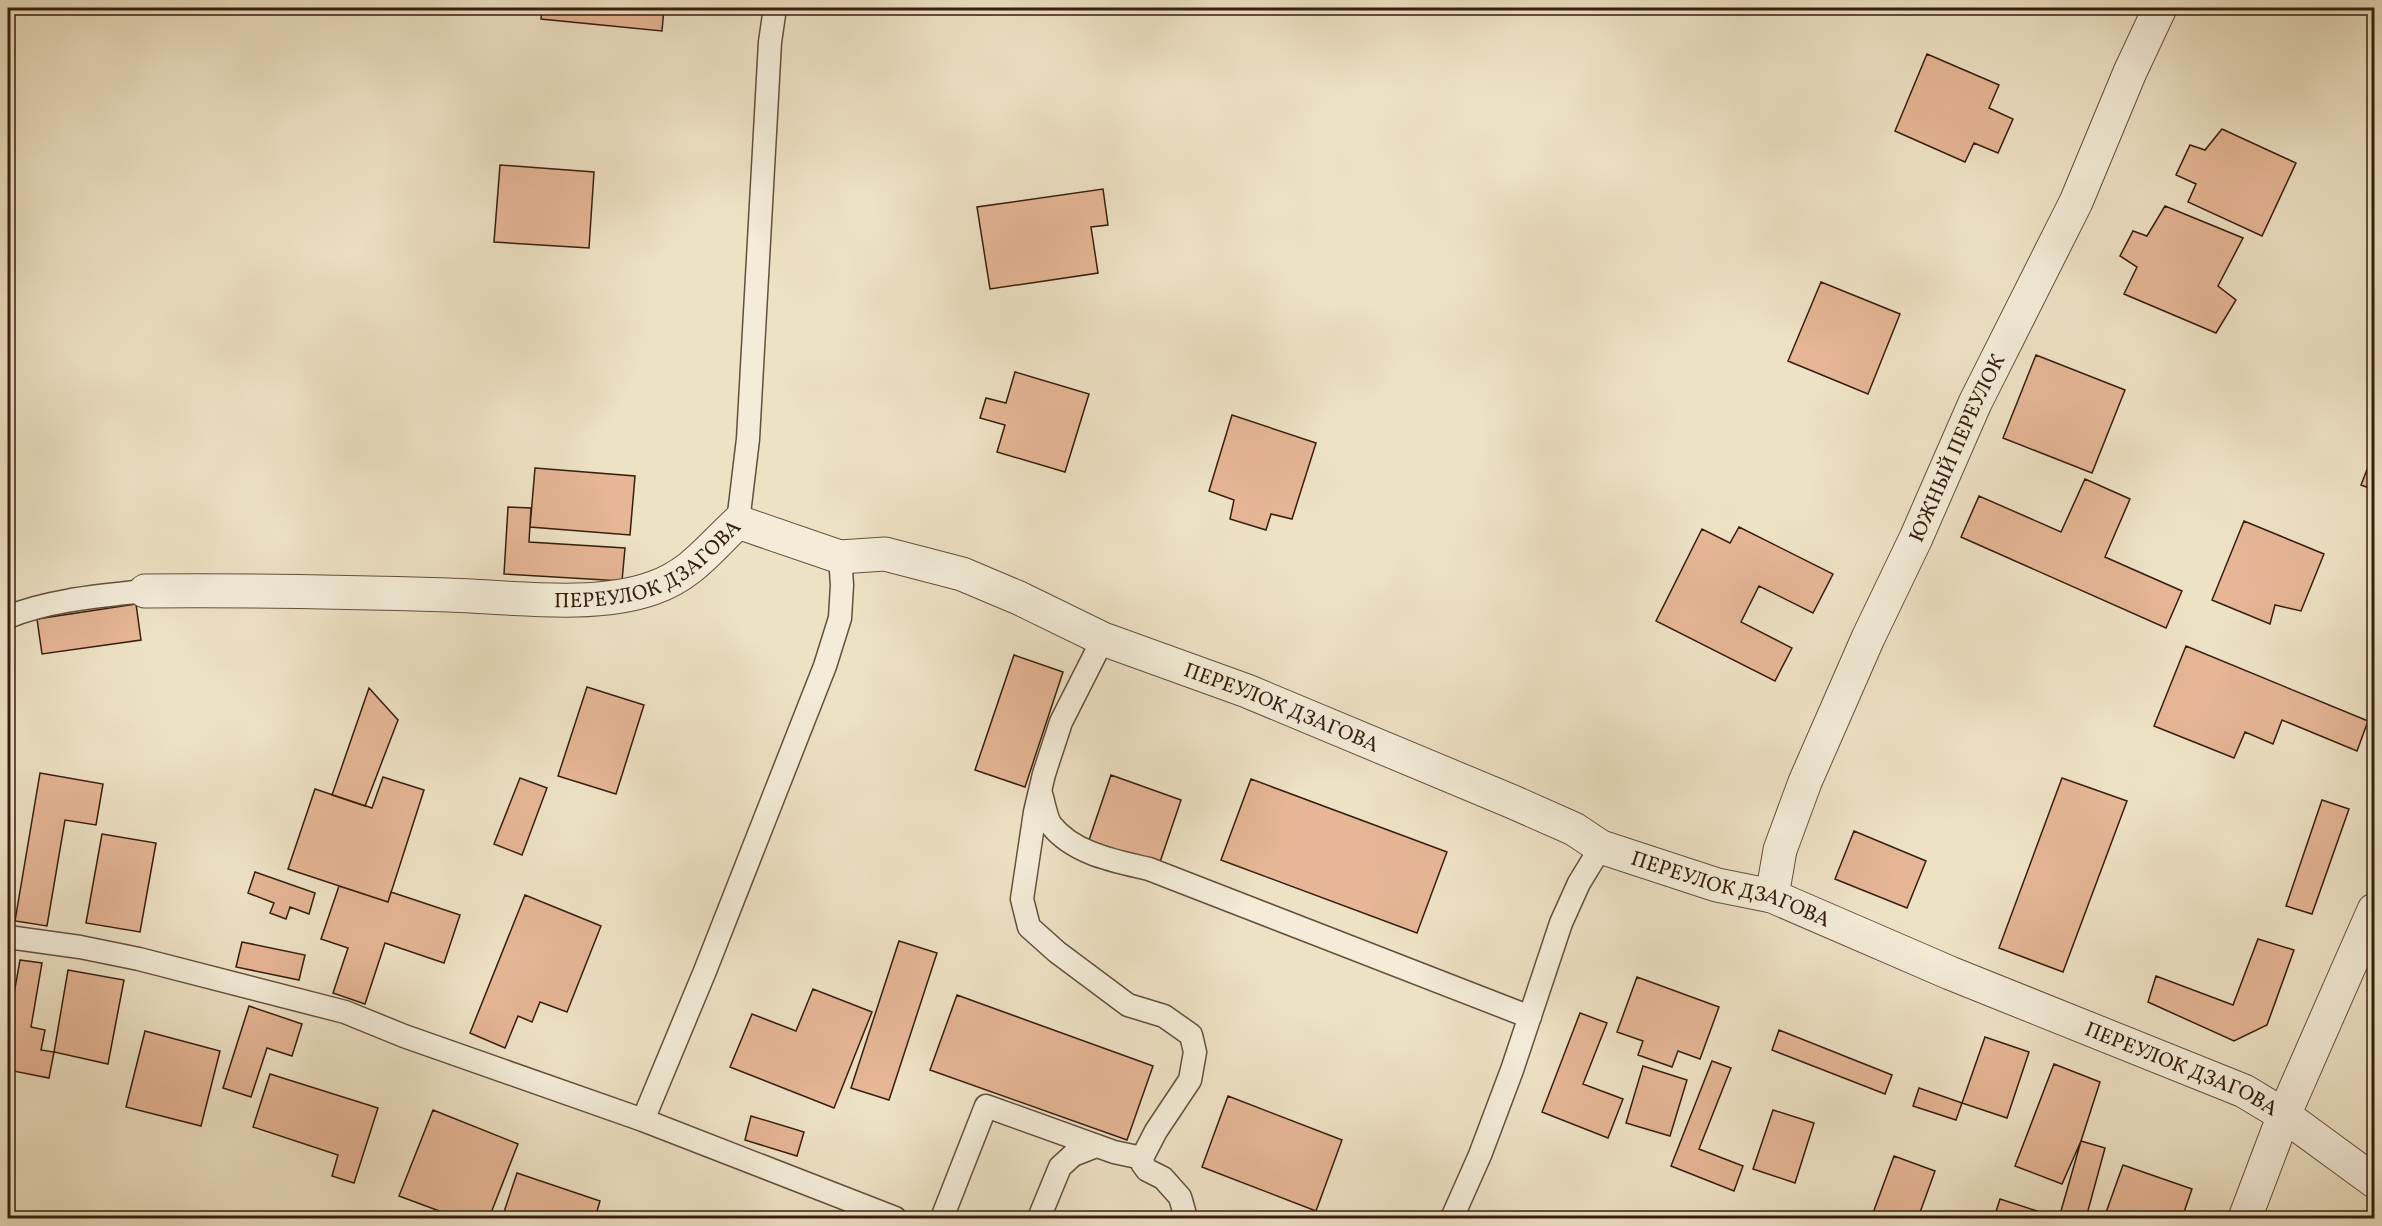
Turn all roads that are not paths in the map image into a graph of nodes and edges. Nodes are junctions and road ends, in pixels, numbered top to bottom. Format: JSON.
{"nodes":[{"id":1,"x":775,"y":8,"type":"edge"},
{"id":2,"x":2160,"y":8,"type":"edge"},
{"id":3,"x":738,"y":522,"type":"junction"},
{"id":4,"x":840,"y":557,"type":"junction"},
{"id":5,"x":145,"y":591,"type":"joint"},
{"id":6,"x":8,"y":617,"type":"edge"},
{"id":7,"x":1103,"y":639,"type":"junction"},
{"id":8,"x":1040,"y":793,"type":"junction"},
{"id":9,"x":1601,"y":847,"type":"junction"},
{"id":10,"x":1772,"y":896,"type":"junction"},
{"id":11,"x":2374,"y":910,"type":"edge"},
{"id":12,"x":8,"y":937,"type":"edge"},
{"id":13,"x":1530,"y":1017,"type":"junction"},
{"id":14,"x":2284,"y":1115,"type":"junction"},
{"id":15,"x":643,"y":1120,"type":"junction"},
{"id":16,"x":1096,"y":1146,"type":"junction"},
{"id":17,"x":1142,"y":1158,"type":"junction"},
{"id":18,"x":2374,"y":1182,"type":"edge"},
{"id":19,"x":895,"y":1218,"type":"edge"},
{"id":20,"x":942,"y":1218,"type":"edge"},
{"id":21,"x":1040,"y":1218,"type":"edge"},
{"id":22,"x":1186,"y":1218,"type":"edge"},
{"id":23,"x":1452,"y":1218,"type":"edge"},
{"id":24,"x":2245,"y":1218,"type":"edge"}],
"edges":[{"from":1,"to":3,"type":"lane"},
{"from":2,"to":10,"type":"street","name":"ЮЖНЫЙ ПЕРЕУЛОК"},
{"from":3,"to":4,"type":"street","name":"ПЕРЕУЛОК ДЗАГОВА"},
{"from":3,"to":5,"type":"street","name":"ПЕРЕУЛОК ДЗАГОВА"},
{"from":4,"to":7,"type":"street","name":"ПЕРЕУЛОК ДЗАГОВА"},
{"from":4,"to":15,"type":"lane"},
{"from":5,"to":6,"type":"lane"},
{"from":7,"to":8,"type":"lane"},
{"from":7,"to":9,"type":"street","name":"ПЕРЕУЛОК ДЗАГОВА"},
{"from":8,"to":13,"type":"lane"},
{"from":8,"to":17,"type":"lane"},
{"from":9,"to":10,"type":"street","name":"ПЕРЕУЛОК ДЗАГОВА"},
{"from":9,"to":13,"type":"lane"},
{"from":10,"to":14,"type":"street","name":"ПЕРЕУЛОК ДЗАГОВА"},
{"from":11,"to":14,"type":"street"},
{"from":12,"to":15,"type":"lane"},
{"from":13,"to":23,"type":"lane"},
{"from":14,"to":18,"type":"street","name":"ПЕРЕУЛОК ДЗАГОВА"},
{"from":14,"to":24,"type":"street"},
{"from":15,"to":19,"type":"lane"},
{"from":16,"to":17,"type":"lane"},
{"from":16,"to":20,"type":"lane"},
{"from":16,"to":21,"type":"lane"},
{"from":17,"to":22,"type":"lane"}]}
